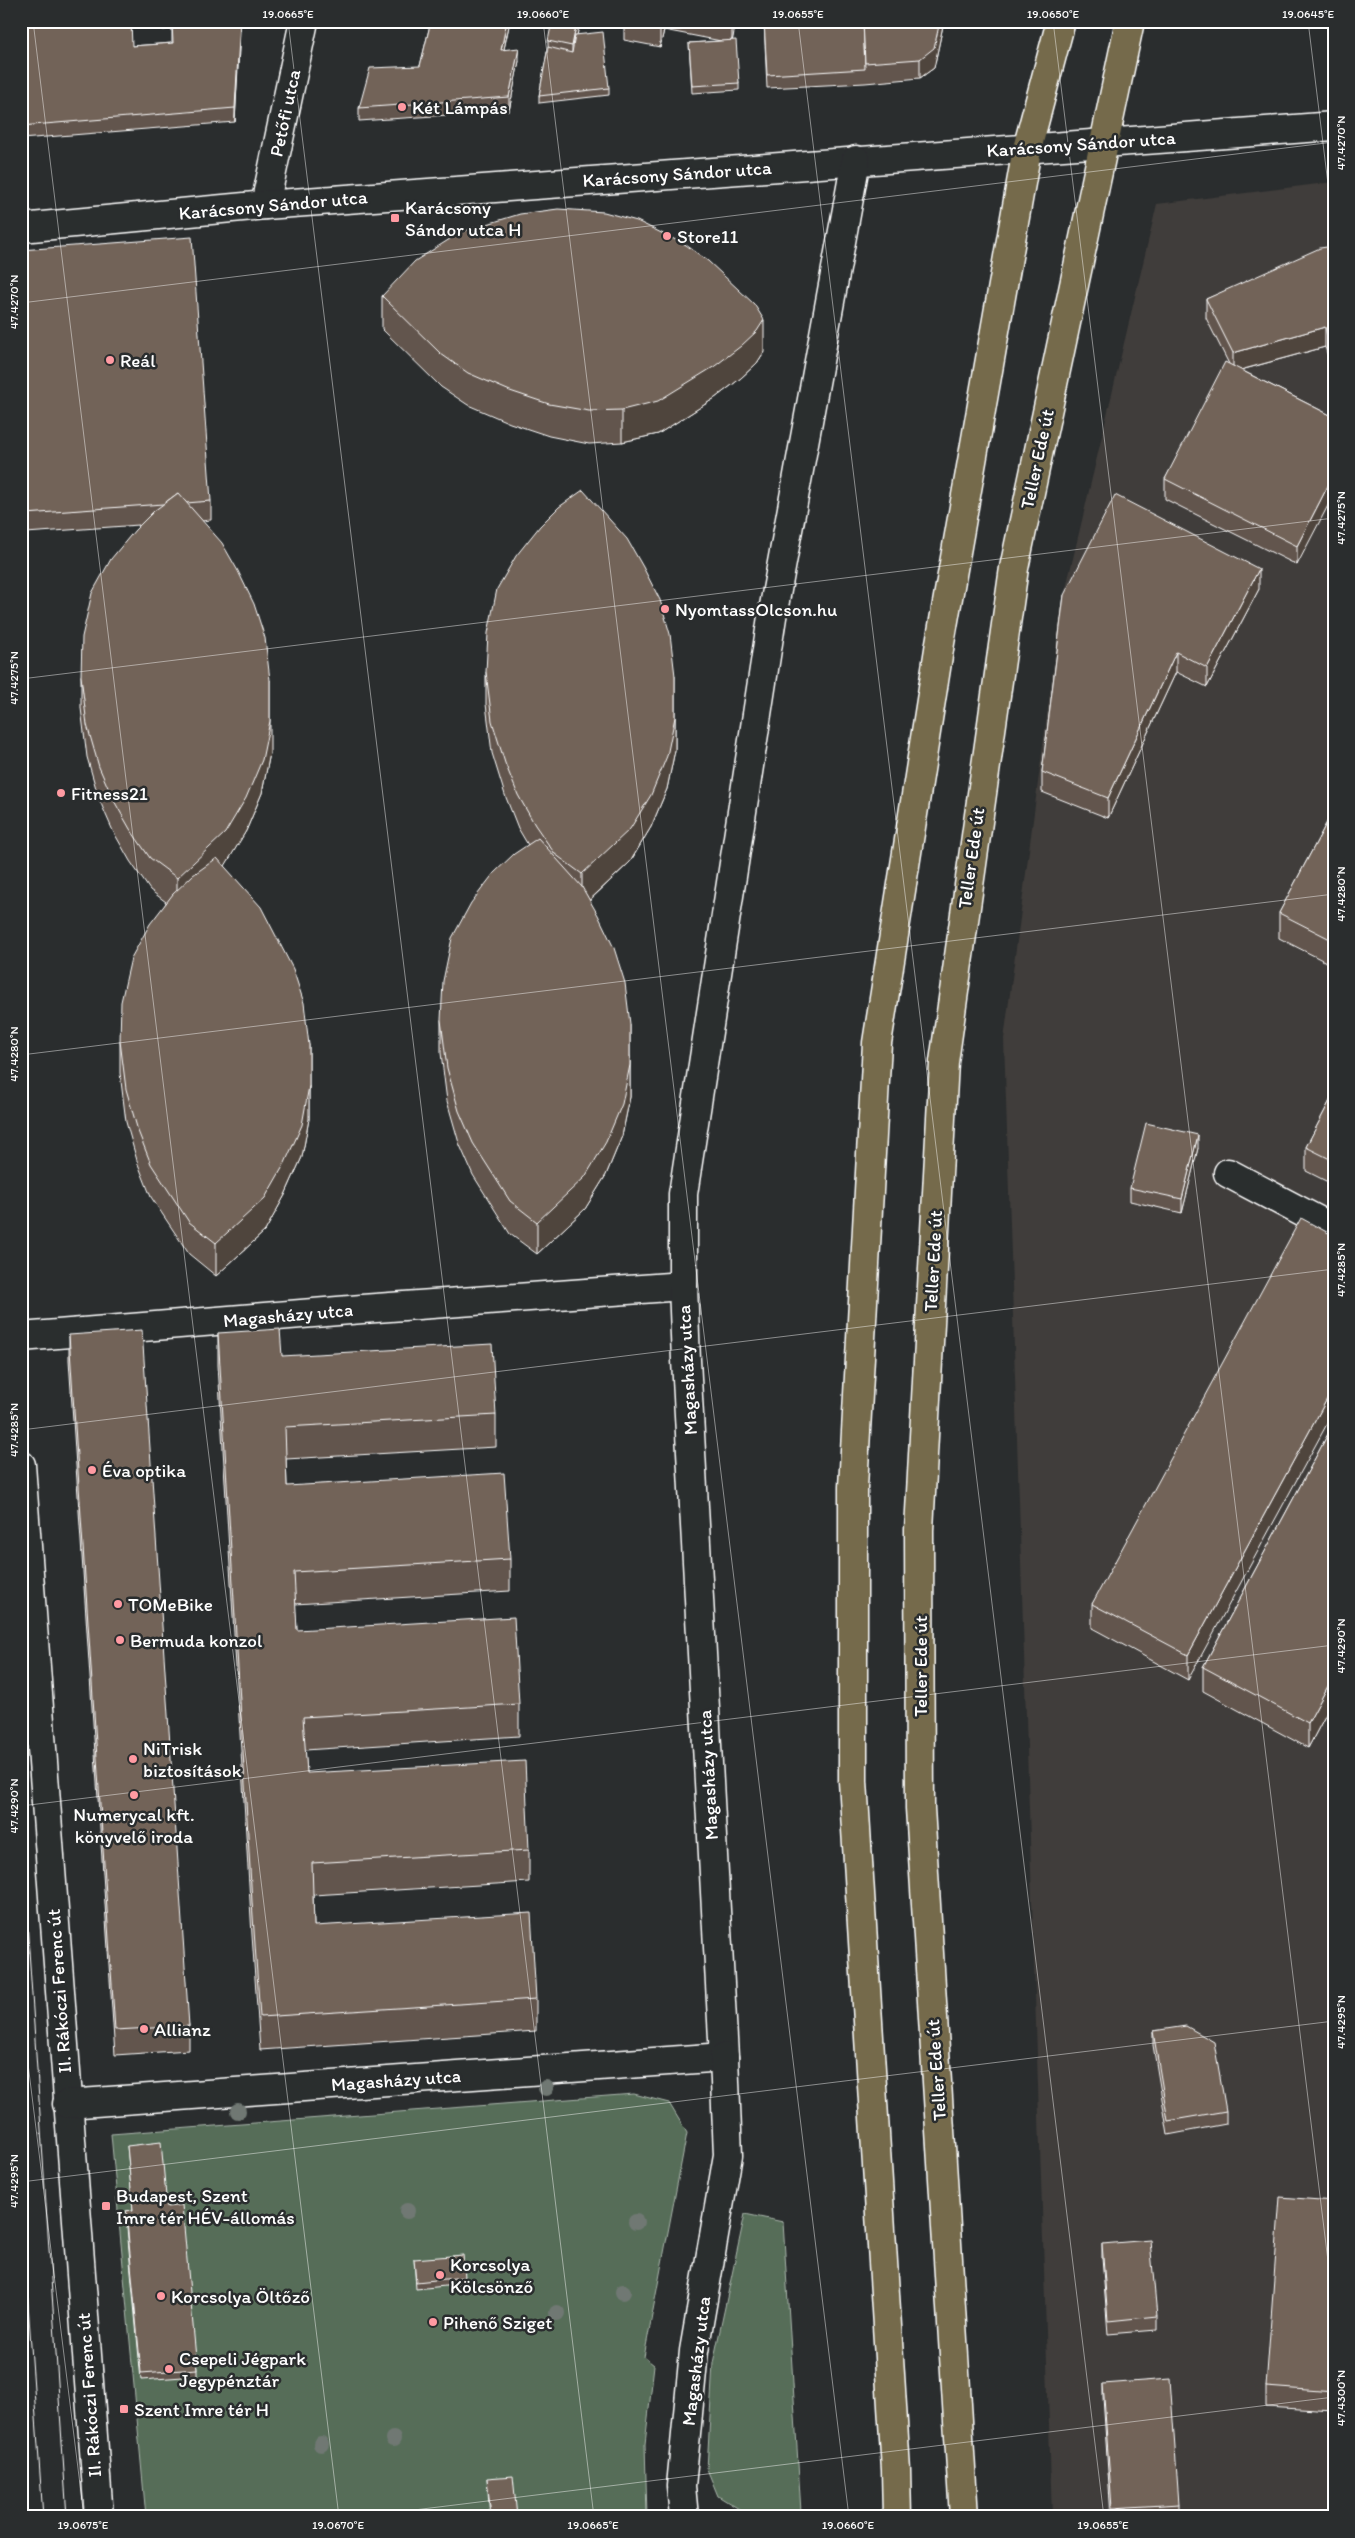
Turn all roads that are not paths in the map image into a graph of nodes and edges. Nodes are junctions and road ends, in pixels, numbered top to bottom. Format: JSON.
{"nodes":[{"id":1,"x":304,"y":21,"type":"edge"},
{"id":2,"x":1061,"y":21,"type":"edge"},
{"id":3,"x":1130,"y":21,"type":"edge"},
{"id":4,"x":1334,"y":126,"type":"edge"},
{"id":5,"x":1103,"y":142,"type":"junction"},
{"id":6,"x":1027,"y":150,"type":"junction"},
{"id":7,"x":856,"y":160,"type":"junction"},
{"id":8,"x":265,"y":205,"type":"junction"},
{"id":9,"x":21,"y":228,"type":"edge"},
{"id":10,"x":1228,"y":1173,"type":"dead end"},
{"id":11,"x":1334,"y":1229,"type":"edge"},
{"id":12,"x":683,"y":1286,"type":"junction"},
{"id":13,"x":21,"y":1337,"type":"edge"},
{"id":14,"x":21,"y":1465,"type":"edge"},
{"id":15,"x":724,"y":2057,"type":"junction"},
{"id":16,"x":67,"y":2104,"type":"junction"},
{"id":17,"x":98,"y":2517,"type":"edge"},
{"id":18,"x":684,"y":2517,"type":"edge"},
{"id":19,"x":897,"y":2517,"type":"edge"},
{"id":20,"x":964,"y":2517,"type":"edge"}],
"edges":[{"from":1,"to":8,"type":"street","name":"Petőfi utca"},
{"from":2,"to":6,"type":"main road"},
{"from":3,"to":5,"type":"main road","name":"Teller Ede út"},
{"from":4,"to":5,"type":"street","name":"Karácsony Sándor utca"},
{"from":5,"to":6,"type":"street","name":"Karácsony Sándor utca"},
{"from":5,"to":20,"type":"main road","name":"Teller Ede út"},
{"from":6,"to":7,"type":"street","name":"Karácsony Sándor utca"},
{"from":6,"to":19,"type":"main road"},
{"from":7,"to":8,"type":"street","name":"Karácsony Sándor utca"},
{"from":7,"to":12,"type":"street"},
{"from":8,"to":9,"type":"street","name":"Karácsony Sándor utca"},
{"from":10,"to":11,"type":"street"},
{"from":12,"to":13,"type":"street","name":"Magasházy utca"},
{"from":12,"to":15,"type":"street","name":"Magasházy utca"},
{"from":14,"to":16,"type":"street","name":"II. Rákóczi Ferenc út"},
{"from":15,"to":16,"type":"street","name":"Magasházy utca"},
{"from":15,"to":18,"type":"street","name":"Magasházy utca"},
{"from":16,"to":17,"type":"street","name":"II. Rákóczi Ferenc út"}]}
